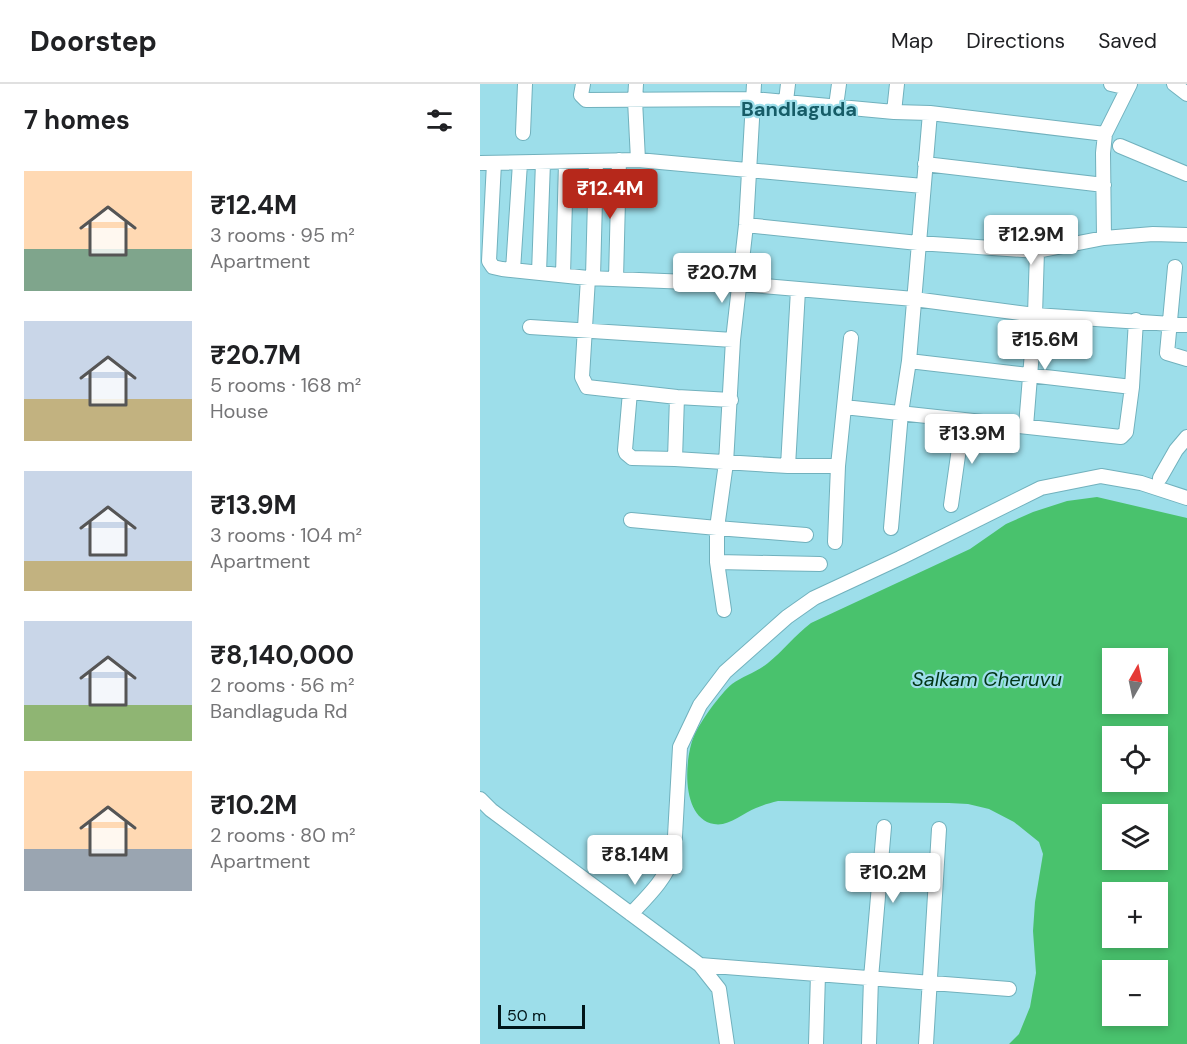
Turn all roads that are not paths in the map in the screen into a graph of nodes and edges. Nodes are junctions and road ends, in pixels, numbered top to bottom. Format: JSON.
{"nodes":[{"id":1,"x":525,"y":84,"type":"edge"},
{"id":2,"x":583,"y":84,"type":"edge"},
{"id":3,"x":754,"y":84,"type":"edge"},
{"id":4,"x":788,"y":84,"type":"edge"},
{"id":5,"x":838,"y":84,"type":"edge"},
{"id":6,"x":897,"y":84,"type":"edge"},
{"id":7,"x":1111,"y":84,"type":"edge"},
{"id":8,"x":1174,"y":84,"type":"edge"},
{"id":9,"x":1129,"y":86,"type":"edge"},
{"id":10,"x":636,"y":91,"type":"edge"},
{"id":11,"x":1187,"y":94,"type":"edge"},
{"id":12,"x":753,"y":99,"type":"junction"},
{"id":13,"x":786,"y":101,"type":"junction"},
{"id":14,"x":836,"y":106,"type":"junction"},
{"id":15,"x":894,"y":112,"type":"junction"},
{"id":16,"x":930,"y":113,"type":"junction"},
{"id":17,"x":523,"y":133,"type":"dead end"},
{"id":18,"x":1105,"y":134,"type":"junction"},
{"id":19,"x":1120,"y":146,"type":"dead end"},
{"id":20,"x":619,"y":160,"type":"junction"},
{"id":21,"x":638,"y":160,"type":"junction"},
{"id":22,"x":596,"y":161,"type":"junction"},
{"id":23,"x":543,"y":162,"type":"junction"},
{"id":24,"x":480,"y":163,"type":"edge"},
{"id":25,"x":494,"y":163,"type":"junction"},
{"id":26,"x":520,"y":163,"type":"junction"},
{"id":27,"x":566,"y":163,"type":"junction"},
{"id":28,"x":925,"y":164,"type":"junction"},
{"id":29,"x":750,"y":170,"type":"junction"},
{"id":30,"x":1187,"y":174,"type":"edge"},
{"id":31,"x":1104,"y":185,"type":"junction"},
{"id":32,"x":923,"y":186,"type":"junction"},
{"id":33,"x":746,"y":225,"type":"junction"},
{"id":34,"x":1187,"y":235,"type":"edge"},
{"id":35,"x":1104,"y":238,"type":"junction"},
{"id":36,"x":918,"y":243,"type":"junction"},
{"id":37,"x":1037,"y":251,"type":"junction"},
{"id":38,"x":1175,"y":267,"type":"dead end"},
{"id":39,"x":513,"y":270,"type":"junction"},
{"id":40,"x":539,"y":273,"type":"junction"},
{"id":41,"x":563,"y":275,"type":"junction"},
{"id":42,"x":591,"y":278,"type":"junction"},
{"id":43,"x":616,"y":279,"type":"junction"},
{"id":44,"x":1180,"y":283,"type":"edge"},
{"id":45,"x":740,"y":284,"type":"junction"},
{"id":46,"x":798,"y":290,"type":"junction"},
{"id":47,"x":914,"y":298,"type":"junction"},
{"id":48,"x":1035,"y":315,"type":"junction"},
{"id":49,"x":1136,"y":320,"type":"junction"},
{"id":50,"x":1170,"y":323,"type":"junction"},
{"id":51,"x":1187,"y":325,"type":"edge"},
{"id":52,"x":530,"y":327,"type":"dead end"},
{"id":53,"x":586,"y":332,"type":"junction"},
{"id":54,"x":852,"y":338,"type":"dead end"},
{"id":55,"x":734,"y":340,"type":"junction"},
{"id":56,"x":1187,"y":359,"type":"edge"},
{"id":57,"x":909,"y":361,"type":"junction"},
{"id":58,"x":1029,"y":374,"type":"junction"},
{"id":59,"x":1132,"y":387,"type":"junction"},
{"id":60,"x":630,"y":392,"type":"junction"},
{"id":61,"x":677,"y":397,"type":"junction"},
{"id":62,"x":731,"y":400,"type":"junction"},
{"id":63,"x":844,"y":407,"type":"junction"},
{"id":64,"x":901,"y":413,"type":"junction"},
{"id":65,"x":963,"y":420,"type":"junction"},
{"id":66,"x":1026,"y":426,"type":"junction"},
{"id":67,"x":1187,"y":437,"type":"edge"},
{"id":68,"x":675,"y":459,"type":"junction"},
{"id":69,"x":726,"y":463,"type":"junction"},
{"id":70,"x":788,"y":466,"type":"junction"},
{"id":71,"x":838,"y":466,"type":"junction"},
{"id":72,"x":1160,"y":478,"type":"dead end"},
{"id":73,"x":1187,"y":498,"type":"edge"},
{"id":74,"x":951,"y":505,"type":"dead end"},
{"id":75,"x":631,"y":520,"type":"dead end"},
{"id":76,"x":717,"y":528,"type":"junction"},
{"id":77,"x":891,"y":528,"type":"dead end"},
{"id":78,"x":806,"y":536,"type":"dead end"},
{"id":79,"x":835,"y":542,"type":"dead end"},
{"id":80,"x":717,"y":562,"type":"junction"},
{"id":81,"x":820,"y":564,"type":"dead end"},
{"id":82,"x":724,"y":610,"type":"dead end"},
{"id":83,"x":480,"y":799,"type":"edge"},
{"id":84,"x":884,"y":827,"type":"dead end"},
{"id":85,"x":939,"y":829,"type":"dead end"},
{"id":86,"x":632,"y":914,"type":"junction"},
{"id":87,"x":700,"y":965,"type":"junction"},
{"id":88,"x":818,"y":974,"type":"junction"},
{"id":89,"x":871,"y":978,"type":"junction"},
{"id":90,"x":931,"y":983,"type":"junction"},
{"id":91,"x":1009,"y":988,"type":"dead end"},
{"id":92,"x":727,"y":1044,"type":"edge"},
{"id":93,"x":816,"y":1044,"type":"edge"},
{"id":94,"x":869,"y":1044,"type":"edge"},
{"id":95,"x":926,"y":1044,"type":"edge"}],
"edges":[{"from":1,"to":17,"type":"street"},
{"from":2,"to":10,"type":"street"},
{"from":3,"to":12,"type":"street"},
{"from":4,"to":13,"type":"street"},
{"from":5,"to":14,"type":"street"},
{"from":6,"to":15,"type":"street"},
{"from":7,"to":9,"type":"street"},
{"from":8,"to":11,"type":"street"},
{"from":9,"to":18,"type":"street"},
{"from":10,"to":12,"type":"street"},
{"from":10,"to":21,"type":"street"},
{"from":12,"to":13,"type":"street"},
{"from":12,"to":29,"type":"street"},
{"from":13,"to":14,"type":"street"},
{"from":14,"to":15,"type":"street"},
{"from":15,"to":16,"type":"street"},
{"from":16,"to":18,"type":"street"},
{"from":16,"to":28,"type":"street"},
{"from":18,"to":31,"type":"street"},
{"from":19,"to":30,"type":"street"},
{"from":20,"to":21,"type":"street"},
{"from":20,"to":22,"type":"street"},
{"from":20,"to":43,"type":"street"},
{"from":21,"to":29,"type":"street"},
{"from":22,"to":27,"type":"street"},
{"from":22,"to":42,"type":"street"},
{"from":23,"to":26,"type":"street"},
{"from":23,"to":27,"type":"street"},
{"from":23,"to":40,"type":"street"},
{"from":24,"to":25,"type":"street"},
{"from":25,"to":26,"type":"street"},
{"from":25,"to":39,"type":"street"},
{"from":26,"to":39,"type":"street"},
{"from":27,"to":41,"type":"street"},
{"from":28,"to":31,"type":"street"},
{"from":28,"to":32,"type":"street"},
{"from":29,"to":32,"type":"street"},
{"from":29,"to":33,"type":"street"},
{"from":31,"to":35,"type":"street"},
{"from":32,"to":36,"type":"street"},
{"from":33,"to":36,"type":"street"},
{"from":33,"to":45,"type":"street"},
{"from":34,"to":35,"type":"street"},
{"from":35,"to":37,"type":"street"},
{"from":36,"to":37,"type":"street"},
{"from":36,"to":47,"type":"street"},
{"from":37,"to":48,"type":"street"},
{"from":38,"to":44,"type":"street"},
{"from":39,"to":40,"type":"street"},
{"from":40,"to":41,"type":"street"},
{"from":41,"to":42,"type":"street"},
{"from":42,"to":43,"type":"street"},
{"from":42,"to":53,"type":"street"},
{"from":43,"to":45,"type":"street"},
{"from":44,"to":50,"type":"street"},
{"from":45,"to":46,"type":"street"},
{"from":45,"to":55,"type":"street"},
{"from":46,"to":47,"type":"street"},
{"from":46,"to":70,"type":"street"},
{"from":47,"to":48,"type":"street"},
{"from":47,"to":57,"type":"street"},
{"from":48,"to":49,"type":"street"},
{"from":48,"to":58,"type":"street"},
{"from":49,"to":50,"type":"street"},
{"from":49,"to":59,"type":"street"},
{"from":50,"to":51,"type":"street"},
{"from":50,"to":56,"type":"street"},
{"from":52,"to":53,"type":"street"},
{"from":53,"to":55,"type":"street"},
{"from":53,"to":60,"type":"street"},
{"from":54,"to":63,"type":"street"},
{"from":55,"to":62,"type":"street"},
{"from":57,"to":58,"type":"street"},
{"from":57,"to":64,"type":"street"},
{"from":58,"to":59,"type":"street"},
{"from":58,"to":66,"type":"street"},
{"from":59,"to":66,"type":"street"},
{"from":60,"to":61,"type":"street"},
{"from":60,"to":68,"type":"street"},
{"from":61,"to":62,"type":"street"},
{"from":61,"to":68,"type":"street"},
{"from":62,"to":69,"type":"street"},
{"from":63,"to":64,"type":"street"},
{"from":63,"to":71,"type":"street"},
{"from":64,"to":65,"type":"street"},
{"from":64,"to":77,"type":"street"},
{"from":65,"to":66,"type":"street"},
{"from":65,"to":74,"type":"street"},
{"from":67,"to":72,"type":"street"},
{"from":68,"to":69,"type":"street"},
{"from":69,"to":70,"type":"street"},
{"from":69,"to":76,"type":"street"},
{"from":70,"to":71,"type":"street"},
{"from":71,"to":79,"type":"street"},
{"from":73,"to":86,"type":"street"},
{"from":75,"to":76,"type":"street"},
{"from":76,"to":78,"type":"street"},
{"from":76,"to":80,"type":"street"},
{"from":80,"to":81,"type":"street"},
{"from":80,"to":82,"type":"street"},
{"from":83,"to":86,"type":"street"},
{"from":84,"to":89,"type":"street"},
{"from":85,"to":90,"type":"street"},
{"from":86,"to":87,"type":"street"},
{"from":87,"to":88,"type":"street"},
{"from":87,"to":92,"type":"street"},
{"from":88,"to":89,"type":"street"},
{"from":88,"to":93,"type":"street"},
{"from":89,"to":90,"type":"street"},
{"from":89,"to":94,"type":"street"},
{"from":90,"to":91,"type":"street"},
{"from":90,"to":95,"type":"street"}]}
